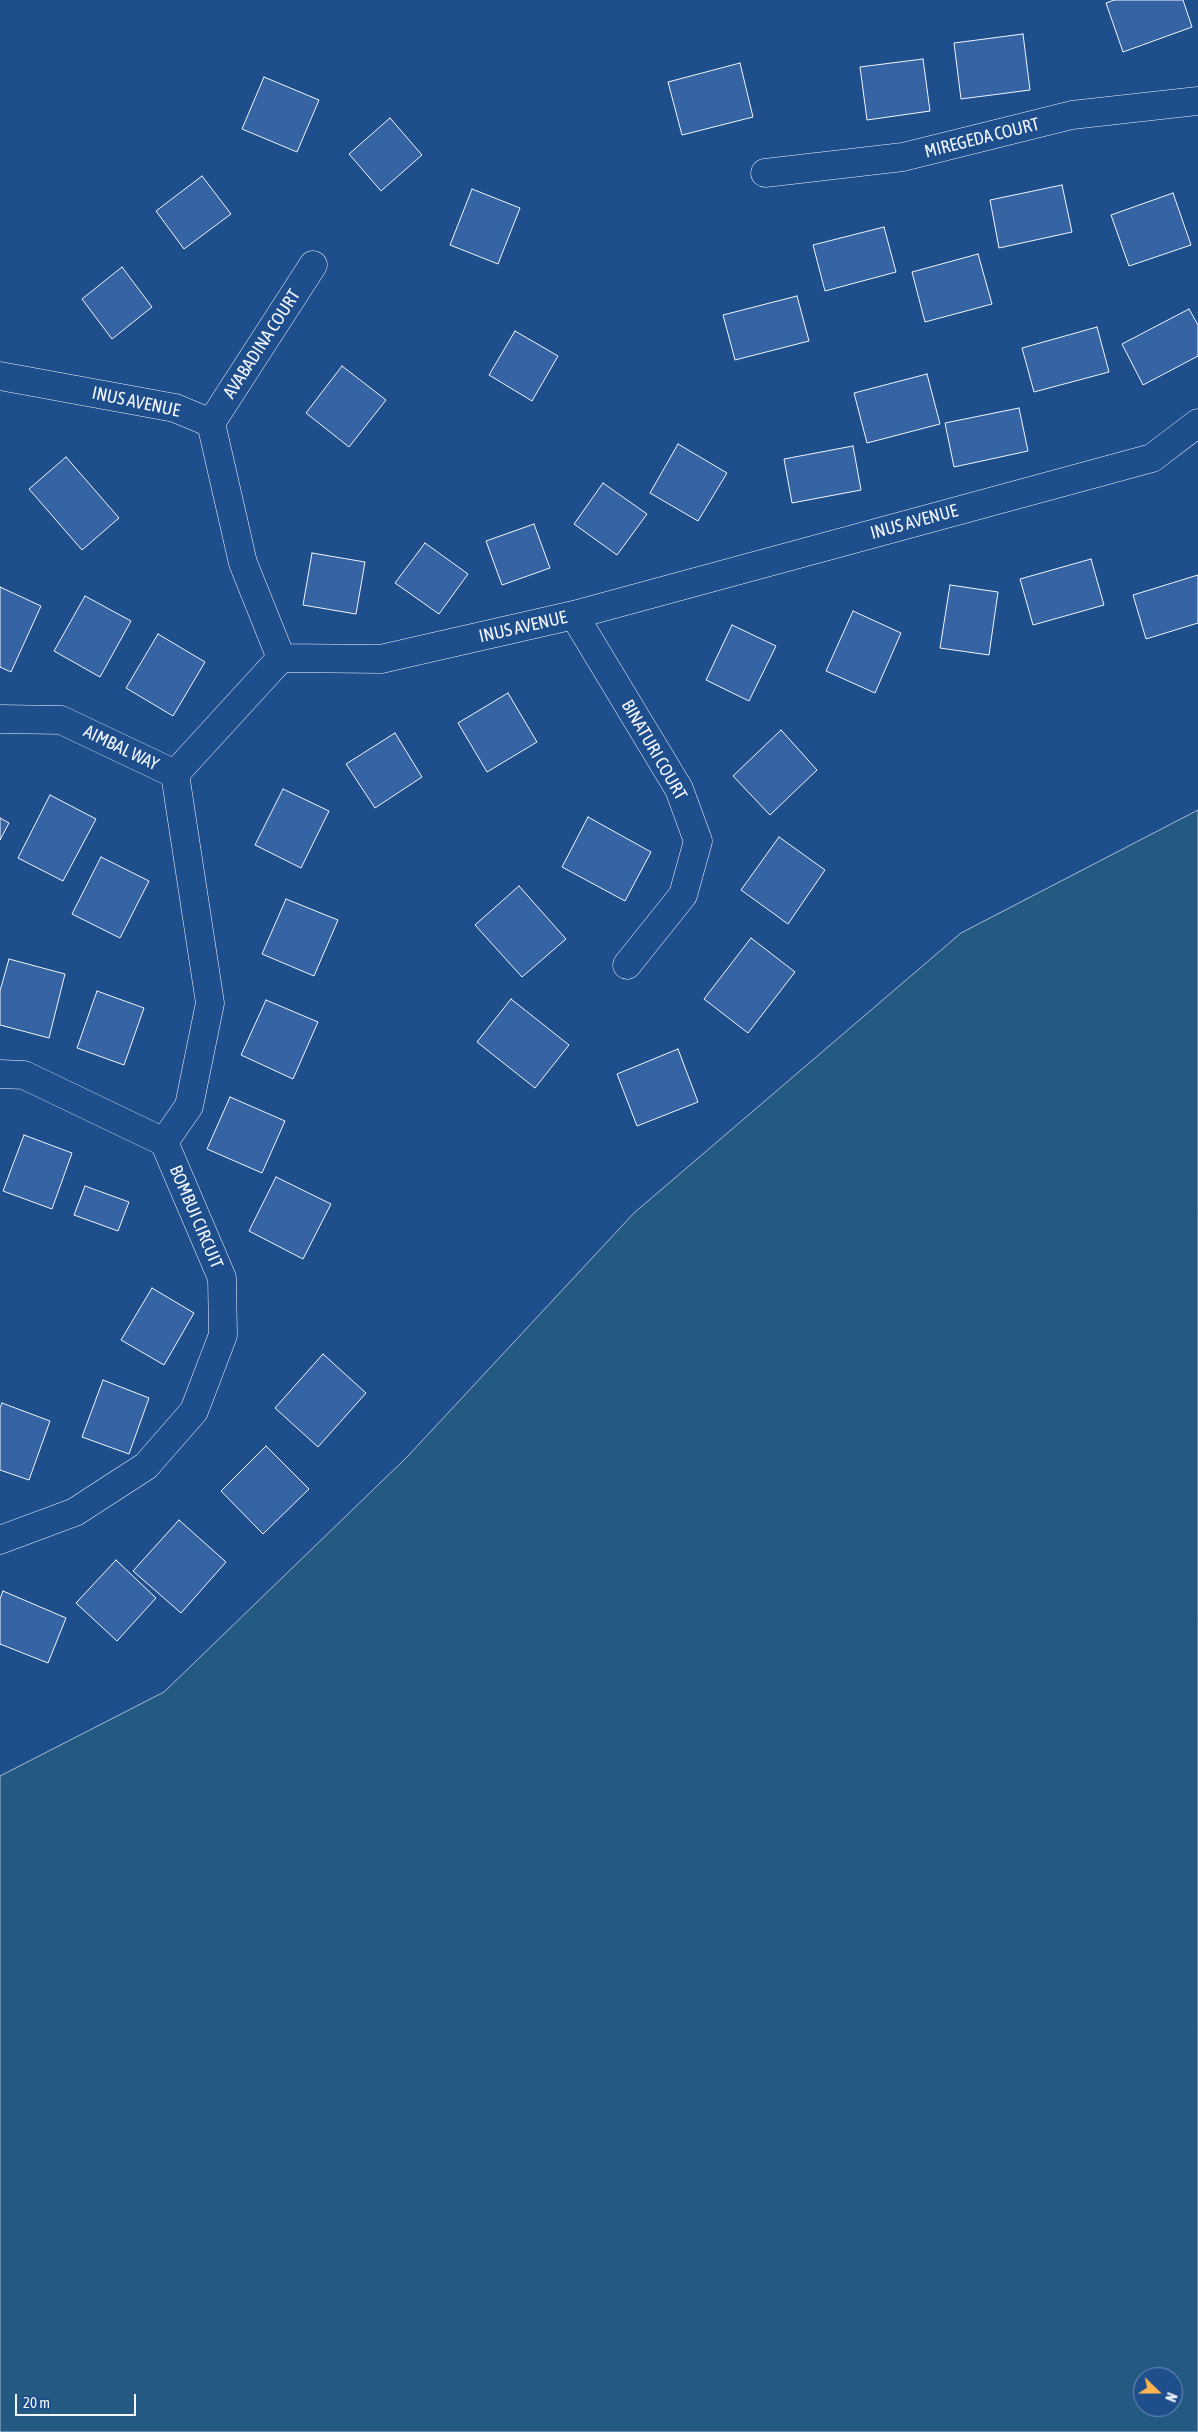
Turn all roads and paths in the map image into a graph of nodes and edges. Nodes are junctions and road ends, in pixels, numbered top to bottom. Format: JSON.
{"nodes":[{"id":1,"x":1198,"y":102,"type":"edge"},
{"id":2,"x":765,"y":173,"type":"dead end"},
{"id":3,"x":313,"y":265,"type":"dead end"},
{"id":4,"x":0,"y":376,"type":"edge"},
{"id":5,"x":211,"y":423,"type":"junction"},
{"id":6,"x":1198,"y":423,"type":"edge"},
{"id":7,"x":574,"y":616,"type":"junction"},
{"id":8,"x":281,"y":658,"type":"junction"},
{"id":9,"x":0,"y":718,"type":"edge"},
{"id":10,"x":175,"y":774,"type":"junction"},
{"id":11,"x":627,"y":966,"type":"dead end"},
{"id":12,"x":0,"y":1074,"type":"edge"},
{"id":13,"x":164,"y":1142,"type":"junction"},
{"id":14,"x":0,"y":1540,"type":"edge"}],
"edges":[{"from":1,"to":2,"type":"street","name":"MIREGEDA COURT"},
{"from":3,"to":5,"type":"street","name":"AVABADINA COURT"},
{"from":4,"to":5,"type":"street","name":"INUS AVENUE"},
{"from":5,"to":8,"type":"street"},
{"from":6,"to":7,"type":"street","name":"INUS AVENUE"},
{"from":7,"to":8,"type":"street","name":"INUS AVENUE"},
{"from":7,"to":11,"type":"street","name":"BINATURI COURT"},
{"from":8,"to":10,"type":"street","name":"AIMBAL WAY"},
{"from":9,"to":10,"type":"street","name":"AIMBAL WAY"},
{"from":10,"to":13,"type":"street"},
{"from":12,"to":13,"type":"street"},
{"from":13,"to":14,"type":"street","name":"BOMBUI CIRCUIT"}]}
